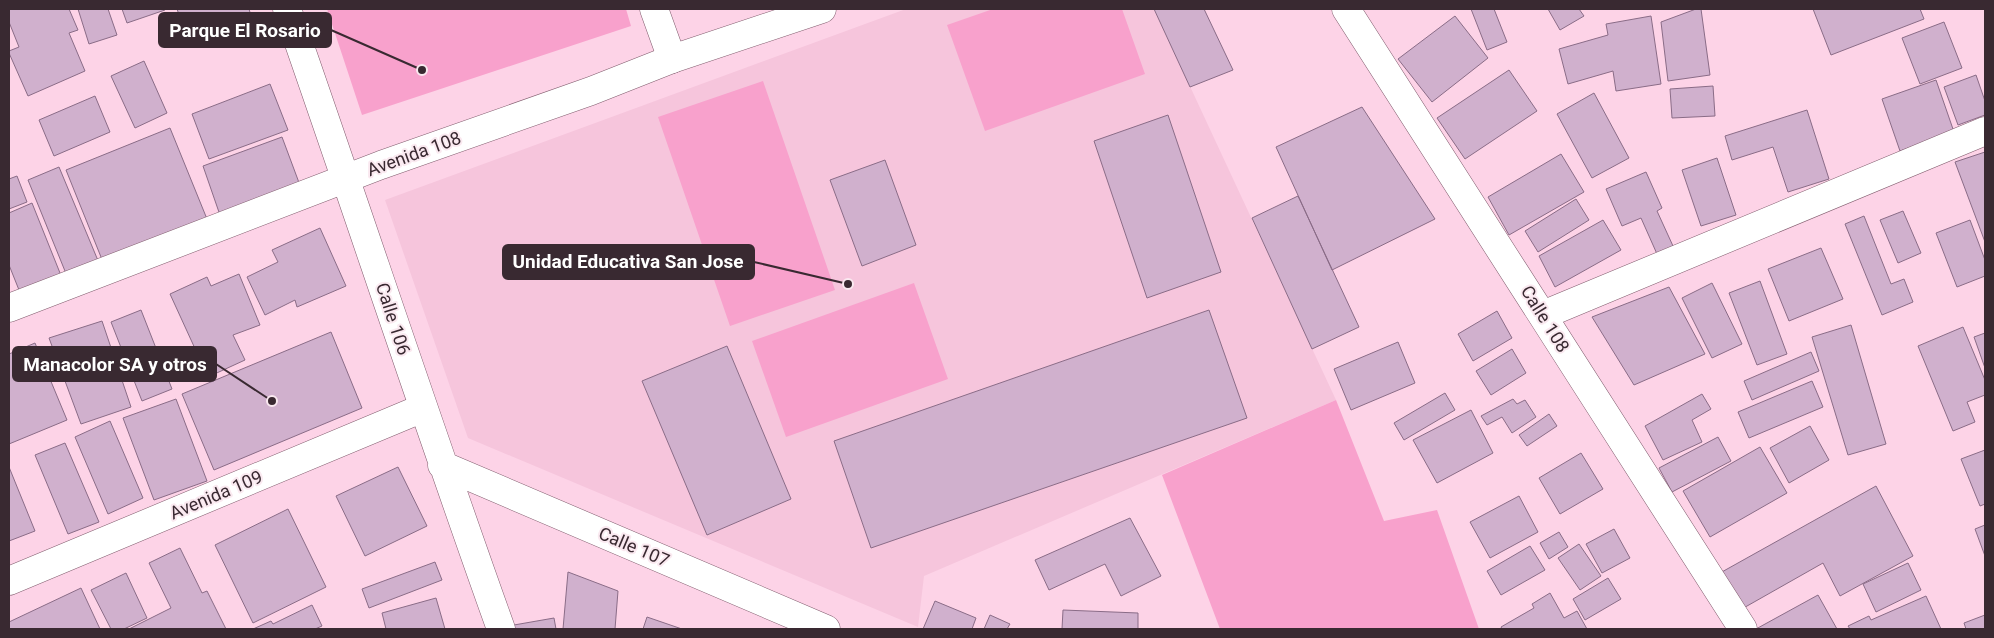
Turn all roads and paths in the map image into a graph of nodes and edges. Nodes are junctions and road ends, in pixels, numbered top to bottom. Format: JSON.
{"nodes":[{"id":1,"x":287,"y":9,"type":"edge"},
{"id":2,"x":654,"y":9,"type":"edge"},
{"id":3,"x":822,"y":9,"type":"edge"},
{"id":4,"x":1346,"y":9,"type":"edge"},
{"id":5,"x":672,"y":60,"type":"junction"},
{"id":6,"x":1985,"y":132,"type":"edge"},
{"id":7,"x":346,"y":179,"type":"junction"},
{"id":8,"x":9,"y":308,"type":"edge"},
{"id":9,"x":1543,"y":315,"type":"junction"},
{"id":10,"x":423,"y":408,"type":"junction"},
{"id":11,"x":442,"y":466,"type":"junction"},
{"id":12,"x":9,"y":581,"type":"edge"},
{"id":13,"x":501,"y":629,"type":"edge"},
{"id":14,"x":826,"y":629,"type":"edge"},
{"id":15,"x":1743,"y":629,"type":"edge"}],
"edges":[{"from":1,"to":7,"type":"street","name":"Calle 106"},
{"from":2,"to":5,"type":"street"},
{"from":3,"to":5,"type":"street","name":"Avenida 108"},
{"from":4,"to":9,"type":"street","name":"Calle 108"},
{"from":5,"to":7,"type":"street","name":"Avenida 108"},
{"from":6,"to":9,"type":"street"},
{"from":7,"to":8,"type":"street","name":"Avenida 108"},
{"from":7,"to":10,"type":"street","name":"Calle 106"},
{"from":9,"to":15,"type":"street","name":"Calle 108"},
{"from":10,"to":11,"type":"street","name":"Calle 106"},
{"from":10,"to":12,"type":"street","name":"Avenida 109"},
{"from":11,"to":13,"type":"street","name":"Calle 106"},
{"from":11,"to":14,"type":"street","name":"Calle 107"}]}
